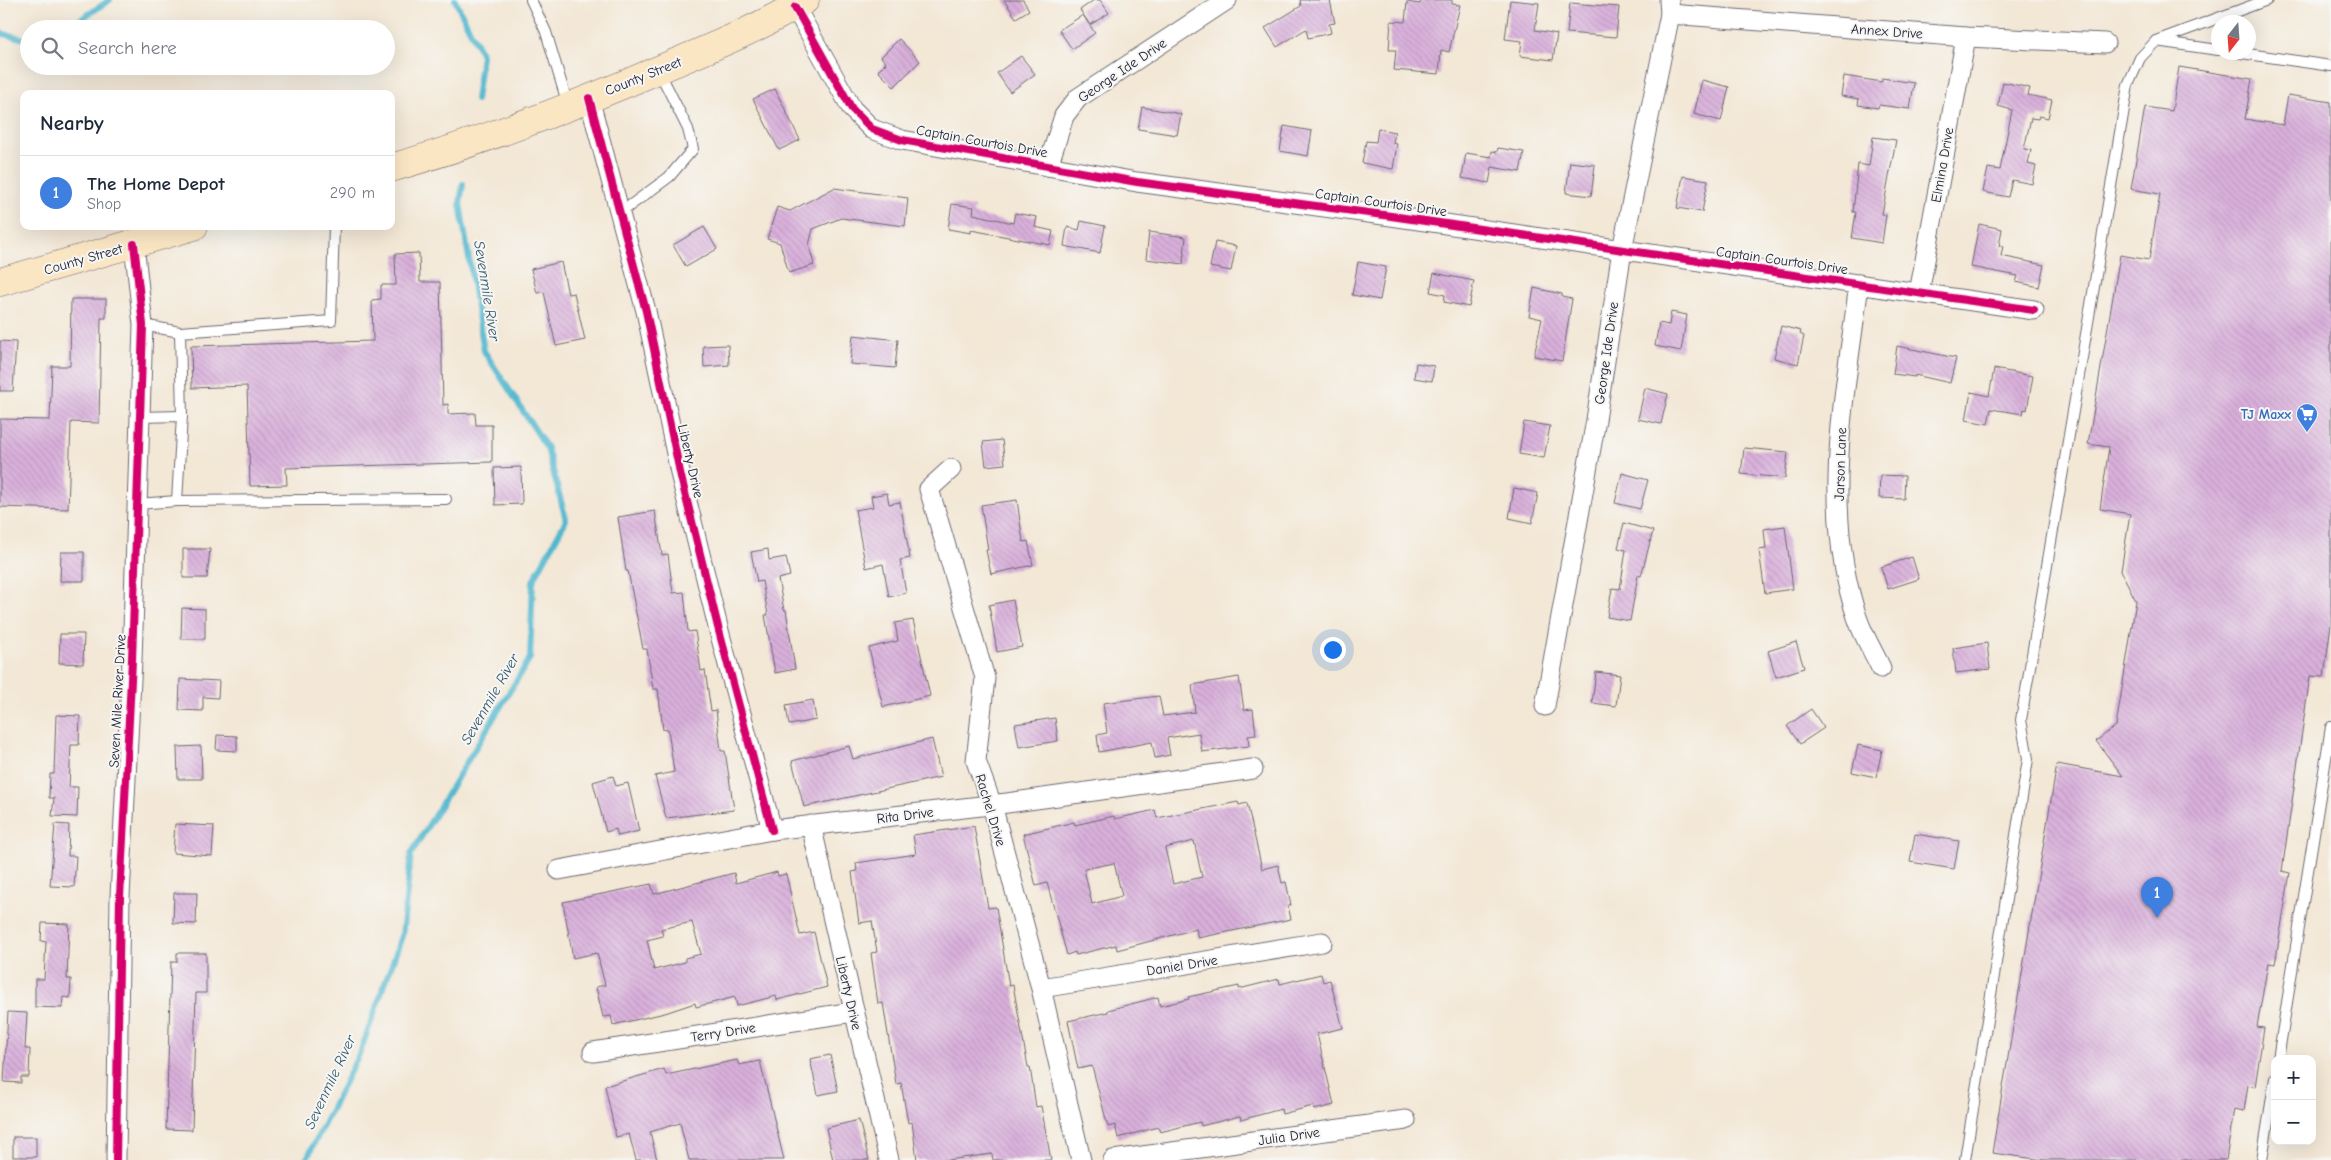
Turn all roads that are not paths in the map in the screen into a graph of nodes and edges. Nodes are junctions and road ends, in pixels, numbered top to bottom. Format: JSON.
{"nodes":[{"id":1,"x":531,"y":0,"type":"edge"},
{"id":2,"x":1227,"y":0,"type":"edge"},
{"id":3,"x":2268,"y":0,"type":"edge"},
{"id":4,"x":800,"y":3,"type":"edge"},
{"id":5,"x":1670,"y":7,"type":"edge"},
{"id":6,"x":1966,"y":37,"type":"junction"},
{"id":7,"x":2156,"y":41,"type":"junction"},
{"id":8,"x":2105,"y":43,"type":"dead end"},
{"id":9,"x":2211,"y":49,"type":"edge"},
{"id":10,"x":2256,"y":55,"type":"edge"},
{"id":11,"x":2331,"y":66,"type":"edge"},
{"id":12,"x":658,"y":70,"type":"junction"},
{"id":13,"x":579,"y":102,"type":"junction"},
{"id":14,"x":1048,"y":166,"type":"junction"},
{"id":15,"x":395,"y":167,"type":"edge"},
{"id":16,"x":620,"y":213,"type":"junction"},
{"id":17,"x":181,"y":230,"type":"edge"},
{"id":18,"x":334,"y":230,"type":"edge"},
{"id":19,"x":134,"y":244,"type":"junction"},
{"id":20,"x":1622,"y":250,"type":"junction"},
{"id":21,"x":0,"y":282,"type":"edge"},
{"id":22,"x":1859,"y":284,"type":"junction"},
{"id":23,"x":1919,"y":293,"type":"junction"},
{"id":24,"x":2034,"y":310,"type":"dead end"},
{"id":25,"x":143,"y":325,"type":"junction"},
{"id":26,"x":180,"y":332,"type":"junction"},
{"id":27,"x":182,"y":416,"type":"junction"},
{"id":28,"x":140,"y":417,"type":"junction"},
{"id":29,"x":951,"y":469,"type":"dead end"},
{"id":30,"x":446,"y":499,"type":"dead end"},
{"id":31,"x":177,"y":501,"type":"junction"},
{"id":32,"x":137,"y":504,"type":"junction"},
{"id":33,"x":1881,"y":668,"type":"dead end"},
{"id":34,"x":1544,"y":706,"type":"dead end"},
{"id":35,"x":2331,"y":726,"type":"edge"},
{"id":36,"x":1253,"y":768,"type":"dead end"},
{"id":37,"x":992,"y":804,"type":"junction"},
{"id":38,"x":811,"y":825,"type":"junction"},
{"id":39,"x":772,"y":830,"type":"junction"},
{"id":40,"x":559,"y":870,"type":"dead end"},
{"id":41,"x":1322,"y":942,"type":"dead end"},
{"id":42,"x":1041,"y":988,"type":"junction"},
{"id":43,"x":853,"y":1012,"type":"junction"},
{"id":44,"x":594,"y":1052,"type":"dead end"},
{"id":45,"x":2279,"y":1055,"type":"edge"},
{"id":46,"x":2272,"y":1100,"type":"edge"},
{"id":47,"x":1406,"y":1120,"type":"dead end"},
{"id":48,"x":116,"y":1160,"type":"edge"},
{"id":49,"x":889,"y":1160,"type":"edge"},
{"id":50,"x":1080,"y":1160,"type":"edge"},
{"id":51,"x":1113,"y":1160,"type":"edge"},
{"id":52,"x":1965,"y":1160,"type":"edge"},
{"id":53,"x":2262,"y":1160,"type":"edge"}],
"edges":[{"from":1,"to":13,"type":"lane"},
{"from":2,"to":14,"type":"street","name":"George Ide Drive"},
{"from":3,"to":7,"type":"lane"},
{"from":4,"to":12,"type":"main road","name":"County Street"},
{"from":4,"to":14,"type":"street","name":"Captain Courtois Drive"},
{"from":5,"to":6,"type":"street","name":"Annex Drive"},
{"from":5,"to":20,"type":"street","name":"George Ide Drive"},
{"from":6,"to":8,"type":"street","name":"Annex Drive"},
{"from":6,"to":23,"type":"street","name":"Elmina Drive"},
{"from":7,"to":9,"type":"lane"},
{"from":7,"to":52,"type":"lane"},
{"from":10,"to":11,"type":"lane"},
{"from":12,"to":13,"type":"main road","name":"County Street"},
{"from":12,"to":16,"type":"lane"},
{"from":13,"to":15,"type":"main road","name":"County Street"},
{"from":13,"to":16,"type":"street","name":"Liberty Drive"},
{"from":14,"to":20,"type":"street","name":"Captain Courtois Drive"},
{"from":16,"to":39,"type":"street","name":"Liberty Drive"},
{"from":17,"to":19,"type":"main road","name":"County Street"},
{"from":18,"to":26,"type":"lane"},
{"from":19,"to":21,"type":"main road","name":"County Street"},
{"from":19,"to":25,"type":"street","name":"Seven Mile River Drive"},
{"from":20,"to":22,"type":"street","name":"Captain Courtois Drive"},
{"from":20,"to":34,"type":"street","name":"George Ide Drive"},
{"from":22,"to":23,"type":"street","name":"Captain Courtois Drive"},
{"from":22,"to":33,"type":"street","name":"Jarson Lane"},
{"from":23,"to":24,"type":"street","name":"Captain Courtois Drive"},
{"from":25,"to":26,"type":"lane"},
{"from":25,"to":28,"type":"street","name":"Seven Mile River Drive"},
{"from":26,"to":27,"type":"lane"},
{"from":27,"to":28,"type":"lane"},
{"from":27,"to":31,"type":"lane"},
{"from":28,"to":32,"type":"street","name":"Seven Mile River Drive"},
{"from":29,"to":37,"type":"street","name":"Rachel Drive"},
{"from":30,"to":31,"type":"lane"},
{"from":31,"to":32,"type":"lane"},
{"from":32,"to":48,"type":"street","name":"Seven Mile River Drive"},
{"from":35,"to":45,"type":"lane"},
{"from":36,"to":37,"type":"street","name":"Rita Drive"},
{"from":37,"to":38,"type":"street","name":"Rita Drive"},
{"from":37,"to":42,"type":"street","name":"Rachel Drive"},
{"from":38,"to":39,"type":"street","name":"Rita Drive"},
{"from":38,"to":43,"type":"street","name":"Liberty Drive"},
{"from":39,"to":40,"type":"street","name":"Rita Drive"},
{"from":41,"to":42,"type":"street","name":"Daniel Drive"},
{"from":42,"to":50,"type":"street","name":"Rachel Drive"},
{"from":43,"to":44,"type":"street","name":"Terry Drive"},
{"from":43,"to":49,"type":"street","name":"Liberty Drive"},
{"from":46,"to":53,"type":"lane"},
{"from":47,"to":51,"type":"street","name":"Julia Drive"}]}
